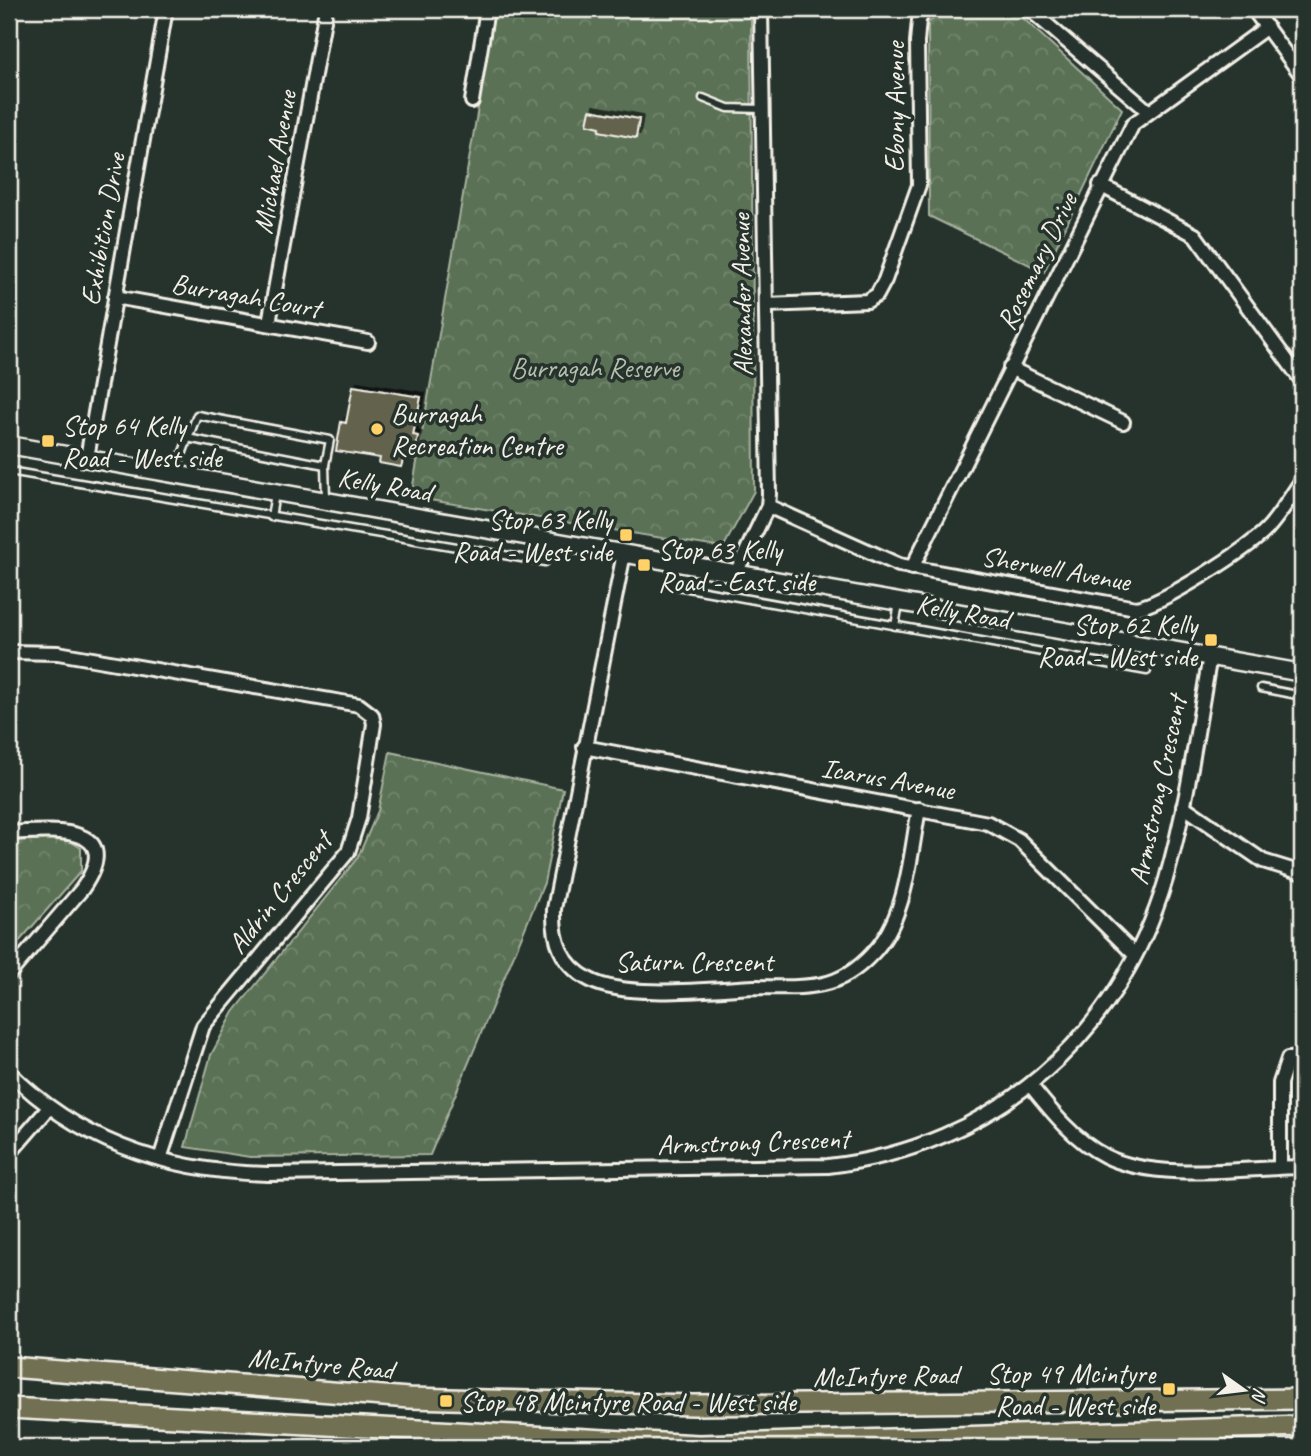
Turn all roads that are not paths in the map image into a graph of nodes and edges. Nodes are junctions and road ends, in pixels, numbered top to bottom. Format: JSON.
{"nodes":[{"id":1,"x":166,"y":9,"type":"edge"},
{"id":2,"x":326,"y":9,"type":"edge"},
{"id":3,"x":487,"y":9,"type":"edge"},
{"id":4,"x":761,"y":9,"type":"edge"},
{"id":5,"x":925,"y":9,"type":"edge"},
{"id":6,"x":1029,"y":9,"type":"edge"},
{"id":7,"x":1253,"y":9,"type":"edge"},
{"id":8,"x":1267,"y":27,"type":"junction"},
{"id":9,"x":1302,"y":76,"type":"edge"},
{"id":10,"x":703,"y":98,"type":"dead end"},
{"id":11,"x":472,"y":101,"type":"dead end"},
{"id":12,"x":762,"y":109,"type":"junction"},
{"id":13,"x":1148,"y":111,"type":"junction"},
{"id":14,"x":1100,"y":185,"type":"junction"},
{"id":15,"x":116,"y":297,"type":"junction"},
{"id":16,"x":766,"y":305,"type":"junction"},
{"id":17,"x":269,"y":324,"type":"junction"},
{"id":18,"x":368,"y":342,"type":"dead end"},
{"id":19,"x":1010,"y":368,"type":"junction"},
{"id":20,"x":1302,"y":381,"type":"edge"},
{"id":21,"x":1123,"y":422,"type":"dead end"},
{"id":22,"x":187,"y":438,"type":"junction"},
{"id":23,"x":9,"y":445,"type":"edge"},
{"id":24,"x":87,"y":458,"type":"junction"},
{"id":25,"x":326,"y":465,"type":"junction"},
{"id":26,"x":9,"y":471,"type":"edge"},
{"id":27,"x":175,"y":473,"type":"junction"},
{"id":28,"x":1302,"y":480,"type":"edge"},
{"id":29,"x":276,"y":492,"type":"junction"},
{"id":30,"x":326,"y":501,"type":"junction"},
{"id":31,"x":768,"y":506,"type":"junction"},
{"id":32,"x":271,"y":517,"type":"junction"},
{"id":33,"x":624,"y":553,"type":"junction"},
{"id":34,"x":545,"y":562,"type":"dead end"},
{"id":35,"x":912,"y":568,"type":"junction"},
{"id":36,"x":736,"y":573,"type":"junction"},
{"id":37,"x":677,"y":586,"type":"dead end"},
{"id":38,"x":900,"y":601,"type":"junction"},
{"id":39,"x":894,"y":626,"type":"junction"},
{"id":40,"x":9,"y":652,"type":"edge"},
{"id":41,"x":1210,"y":656,"type":"junction"},
{"id":42,"x":1147,"y":671,"type":"dead end"},
{"id":43,"x":1302,"y":673,"type":"edge"},
{"id":44,"x":1261,"y":688,"type":"dead end"},
{"id":45,"x":1302,"y":696,"type":"edge"},
{"id":46,"x":584,"y":747,"type":"junction"},
{"id":47,"x":1183,"y":806,"type":"junction"},
{"id":48,"x":919,"y":809,"type":"junction"},
{"id":49,"x":9,"y":833,"type":"edge"},
{"id":50,"x":1302,"y":873,"type":"edge"},
{"id":51,"x":1134,"y":954,"type":"junction"},
{"id":52,"x":9,"y":974,"type":"edge"},
{"id":53,"x":1302,"y":1058,"type":"edge"},
{"id":54,"x":9,"y":1072,"type":"edge"},
{"id":55,"x":1031,"y":1086,"type":"junction"},
{"id":56,"x":48,"y":1109,"type":"junction"},
{"id":57,"x":9,"y":1154,"type":"edge"},
{"id":58,"x":160,"y":1159,"type":"junction"},
{"id":59,"x":1280,"y":1167,"type":"junction"},
{"id":60,"x":1302,"y":1167,"type":"edge"},
{"id":61,"x":9,"y":1367,"type":"edge"},
{"id":62,"x":1302,"y":1399,"type":"edge"},
{"id":63,"x":9,"y":1408,"type":"edge"},
{"id":64,"x":1302,"y":1426,"type":"edge"}],
"edges":[{"from":1,"to":15,"type":"street","name":"Exhibition Drive"},
{"from":2,"to":17,"type":"street","name":"Michael Avenue"},
{"from":3,"to":11,"type":"street"},
{"from":4,"to":12,"type":"street","name":"Alexander Avenue"},
{"from":5,"to":16,"type":"street","name":"Ebony Avenue"},
{"from":6,"to":13,"type":"street"},
{"from":7,"to":8,"type":"street"},
{"from":8,"to":9,"type":"street"},
{"from":8,"to":13,"type":"street","name":"Rosemary Drive"},
{"from":10,"to":12,"type":"lane"},
{"from":12,"to":16,"type":"street","name":"Alexander Avenue"},
{"from":13,"to":14,"type":"street","name":"Rosemary Drive"},
{"from":14,"to":19,"type":"street","name":"Rosemary Drive"},
{"from":14,"to":20,"type":"street"},
{"from":15,"to":17,"type":"street","name":"Burragah Court"},
{"from":15,"to":24,"type":"street","name":"Exhibition Drive"},
{"from":16,"to":31,"type":"street","name":"Alexander Avenue"},
{"from":17,"to":18,"type":"street","name":"Burragah Court"},
{"from":19,"to":21,"type":"street"},
{"from":19,"to":35,"type":"street","name":"Rosemary Drive"},
{"from":22,"to":25,"type":"lane"},
{"from":22,"to":25,"type":"lane"},
{"from":22,"to":27,"type":"lane"},
{"from":23,"to":24,"type":"street","name":"Kelly Road"},
{"from":24,"to":27,"type":"street","name":"Kelly Road"},
{"from":25,"to":30,"type":"lane"},
{"from":26,"to":32,"type":"lane","name":"Kelly Road"},
{"from":27,"to":29,"type":"street","name":"Kelly Road"},
{"from":28,"to":35,"type":"street","name":"Sherwell Avenue"},
{"from":29,"to":30,"type":"street","name":"Kelly Road"},
{"from":29,"to":32,"type":"lane"},
{"from":30,"to":33,"type":"street","name":"Kelly Road"},
{"from":31,"to":35,"type":"street","name":"Sherwell Avenue"},
{"from":31,"to":36,"type":"street","name":"Alexander Avenue"},
{"from":32,"to":34,"type":"lane","name":"Kelly Road"},
{"from":33,"to":36,"type":"street","name":"Kelly Road"},
{"from":33,"to":46,"type":"street","name":"Saturn Crescent"},
{"from":36,"to":38,"type":"street","name":"Kelly Road"},
{"from":37,"to":39,"type":"lane","name":"Kelly Road"},
{"from":38,"to":39,"type":"lane","name":"Kelly Road"},
{"from":38,"to":41,"type":"street","name":"Kelly Road"},
{"from":39,"to":42,"type":"lane","name":"Kelly Road"},
{"from":40,"to":58,"type":"street","name":"Aldrin Crescent"},
{"from":41,"to":43,"type":"street","name":"Kelly Road"},
{"from":41,"to":47,"type":"street","name":"Armstrong Crescent"},
{"from":44,"to":45,"type":"lane"},
{"from":46,"to":48,"type":"street","name":"Icarus Avenue"},
{"from":46,"to":48,"type":"street","name":"Saturn Crescent"},
{"from":47,"to":50,"type":"street"},
{"from":47,"to":51,"type":"street","name":"Armstrong Crescent"},
{"from":48,"to":51,"type":"street","name":"Icarus Avenue"},
{"from":49,"to":52,"type":"street"},
{"from":51,"to":55,"type":"street","name":"Armstrong Crescent"},
{"from":53,"to":59,"type":"street"},
{"from":54,"to":56,"type":"street","name":"Armstrong Crescent"},
{"from":55,"to":58,"type":"street","name":"Armstrong Crescent"},
{"from":55,"to":59,"type":"street"},
{"from":56,"to":57,"type":"street"},
{"from":56,"to":58,"type":"street","name":"Armstrong Crescent"},
{"from":59,"to":60,"type":"street"},
{"from":61,"to":62,"type":"main road","name":"McIntyre Road"},
{"from":63,"to":64,"type":"main road"}]}
